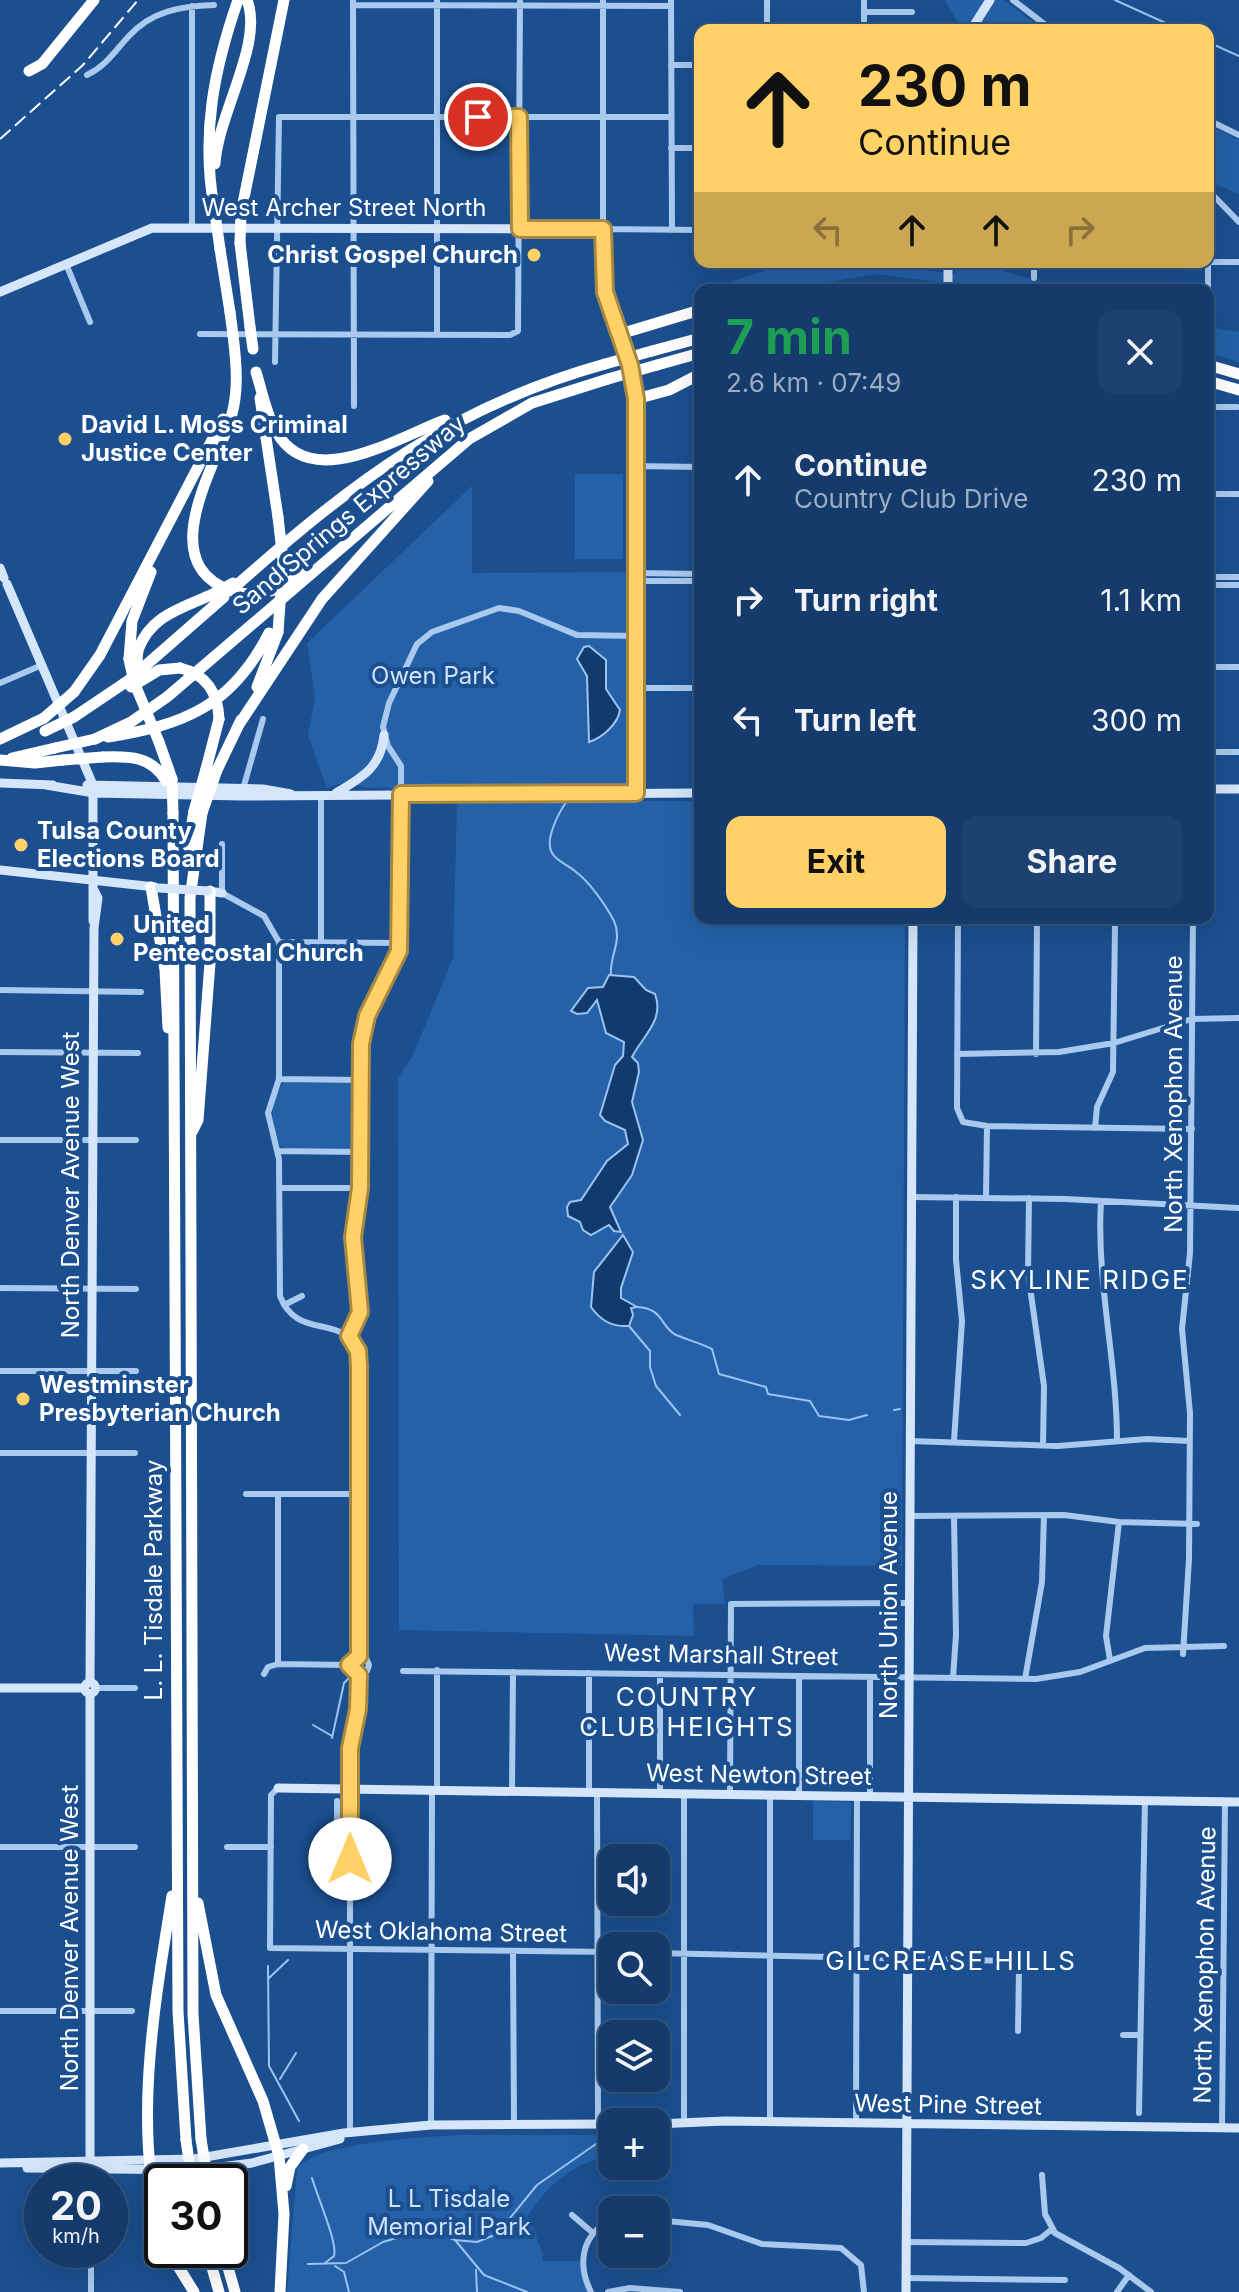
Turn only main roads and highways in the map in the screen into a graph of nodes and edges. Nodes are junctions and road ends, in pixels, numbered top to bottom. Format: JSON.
{"nodes":[{"id":1,"x":94,"y":0,"type":"edge"},
{"id":2,"x":238,"y":0,"type":"edge"},
{"id":3,"x":247,"y":0,"type":"edge"},
{"id":4,"x":284,"y":0,"type":"edge"},
{"id":5,"x":29,"y":71,"type":"dead end"},
{"id":6,"x":213,"y":202,"type":"junction"},
{"id":7,"x":694,"y":312,"type":"edge"},
{"id":8,"x":620,"y":334,"type":"road end"},
{"id":9,"x":694,"y":340,"type":"edge"},
{"id":10,"x":694,"y":355,"type":"edge"},
{"id":11,"x":235,"y":357,"type":"junction"},
{"id":12,"x":1214,"y":367,"type":"edge"},
{"id":13,"x":256,"y":372,"type":"junction"},
{"id":14,"x":1239,"y":374,"type":"edge"},
{"id":15,"x":694,"y":377,"type":"edge"},
{"id":16,"x":1214,"y":383,"type":"edge"},
{"id":17,"x":1239,"y":390,"type":"edge"},
{"id":18,"x":502,"y":399,"type":"junction"},
{"id":19,"x":636,"y":399,"type":"road end"},
{"id":20,"x":460,"y":447,"type":"junction"},
{"id":21,"x":378,"y":514,"type":"junction"},
{"id":22,"x":167,"y":530,"type":"junction"},
{"id":23,"x":220,"y":595,"type":"junction"},
{"id":24,"x":274,"y":633,"type":"junction"},
{"id":25,"x":140,"y":696,"type":"junction"},
{"id":26,"x":74,"y":717,"type":"junction"},
{"id":27,"x":238,"y":726,"type":"junction"},
{"id":28,"x":95,"y":739,"type":"junction"},
{"id":29,"x":0,"y":740,"type":"edge"},
{"id":30,"x":0,"y":760,"type":"edge"},
{"id":31,"x":211,"y":770,"type":"junction"},
{"id":32,"x":173,"y":813,"type":"junction"},
{"id":33,"x":155,"y":887,"type":"road end"},
{"id":34,"x":214,"y":892,"type":"road end"},
{"id":35,"x":175,"y":1105,"type":"junction"},
{"id":36,"x":190,"y":1136,"type":"junction"},
{"id":37,"x":177,"y":1863,"type":"junction"},
{"id":38,"x":192,"y":1871,"type":"junction"},
{"id":39,"x":303,"y":2149,"type":"road end"},
{"id":40,"x":150,"y":2164,"type":"edge"},
{"id":41,"x":189,"y":2164,"type":"edge"},
{"id":42,"x":205,"y":2164,"type":"edge"},
{"id":43,"x":283,"y":2198,"type":"junction"},
{"id":44,"x":179,"y":2268,"type":"edge"},
{"id":45,"x":212,"y":2268,"type":"edge"},
{"id":46,"x":228,"y":2268,"type":"edge"},
{"id":47,"x":194,"y":2292,"type":"edge"},
{"id":48,"x":219,"y":2292,"type":"edge"},
{"id":49,"x":235,"y":2292,"type":"edge"},
{"id":50,"x":280,"y":2292,"type":"edge"}],
"edges":[{"from":1,"to":5,"type":"highway"},
{"from":2,"to":6,"type":"highway"},
{"from":3,"to":6,"type":"highway"},
{"from":4,"to":13,"type":"highway","bridge":true},
{"from":6,"to":11,"type":"highway","bridge":true},
{"from":7,"to":8,"type":"highway"},
{"from":9,"to":18,"type":"highway","name":"Sand Springs Expressway","bridge":true},
{"from":10,"to":20,"type":"highway","name":"Sand Springs Expressway","bridge":true},
{"from":11,"to":21,"type":"highway"},
{"from":11,"to":22,"type":"highway"},
{"from":12,"to":14,"type":"highway"},
{"from":13,"to":18,"type":"highway"},
{"from":13,"to":24,"type":"highway","bridge":true},
{"from":15,"to":19,"type":"highway"},
{"from":16,"to":17,"type":"highway"},
{"from":18,"to":23,"type":"highway","name":"Sand Springs Expressway","bridge":true},
{"from":20,"to":21,"type":"highway","name":"Sand Springs Expressway"},
{"from":20,"to":27,"type":"highway"},
{"from":21,"to":28,"type":"highway","name":"Sand Springs Expressway"},
{"from":22,"to":25,"type":"highway","bridge":true},
{"from":22,"to":29,"type":"highway","bridge":true},
{"from":23,"to":25,"type":"highway","bridge":true},
{"from":23,"to":26,"type":"highway","name":"Sand Springs Expressway"},
{"from":24,"to":27,"type":"highway"},
{"from":24,"to":28,"type":"highway"},
{"from":25,"to":32,"type":"highway","name":"L. L. Tisdale Parkway","bridge":true},
{"from":26,"to":29,"type":"highway","name":"Sand Springs Expressway","bridge":true},
{"from":26,"to":31,"type":"highway","bridge":true},
{"from":27,"to":31,"type":"highway"},
{"from":28,"to":30,"type":"highway","bridge":true},
{"from":30,"to":32,"type":"highway","bridge":true},
{"from":31,"to":36,"type":"highway","name":"L. L. Tisdale Parkway","bridge":true},
{"from":32,"to":35,"type":"highway","name":"L. L. Tisdale Parkway"},
{"from":33,"to":35,"type":"highway"},
{"from":34,"to":36,"type":"highway"},
{"from":35,"to":37,"type":"highway","name":"L. L. Tisdale Parkway"},
{"from":36,"to":38,"type":"highway","name":"L. L. Tisdale Parkway"},
{"from":37,"to":40,"type":"highway"},
{"from":37,"to":41,"type":"highway","name":"L. L. Tisdale Parkway","bridge":true},
{"from":38,"to":42,"type":"highway","name":"L. L. Tisdale Parkway","bridge":true},
{"from":38,"to":43,"type":"highway"},
{"from":39,"to":43,"type":"highway"},
{"from":43,"to":50,"type":"highway"},
{"from":44,"to":47,"type":"highway"},
{"from":45,"to":48,"type":"highway"},
{"from":46,"to":49,"type":"highway"}]}
